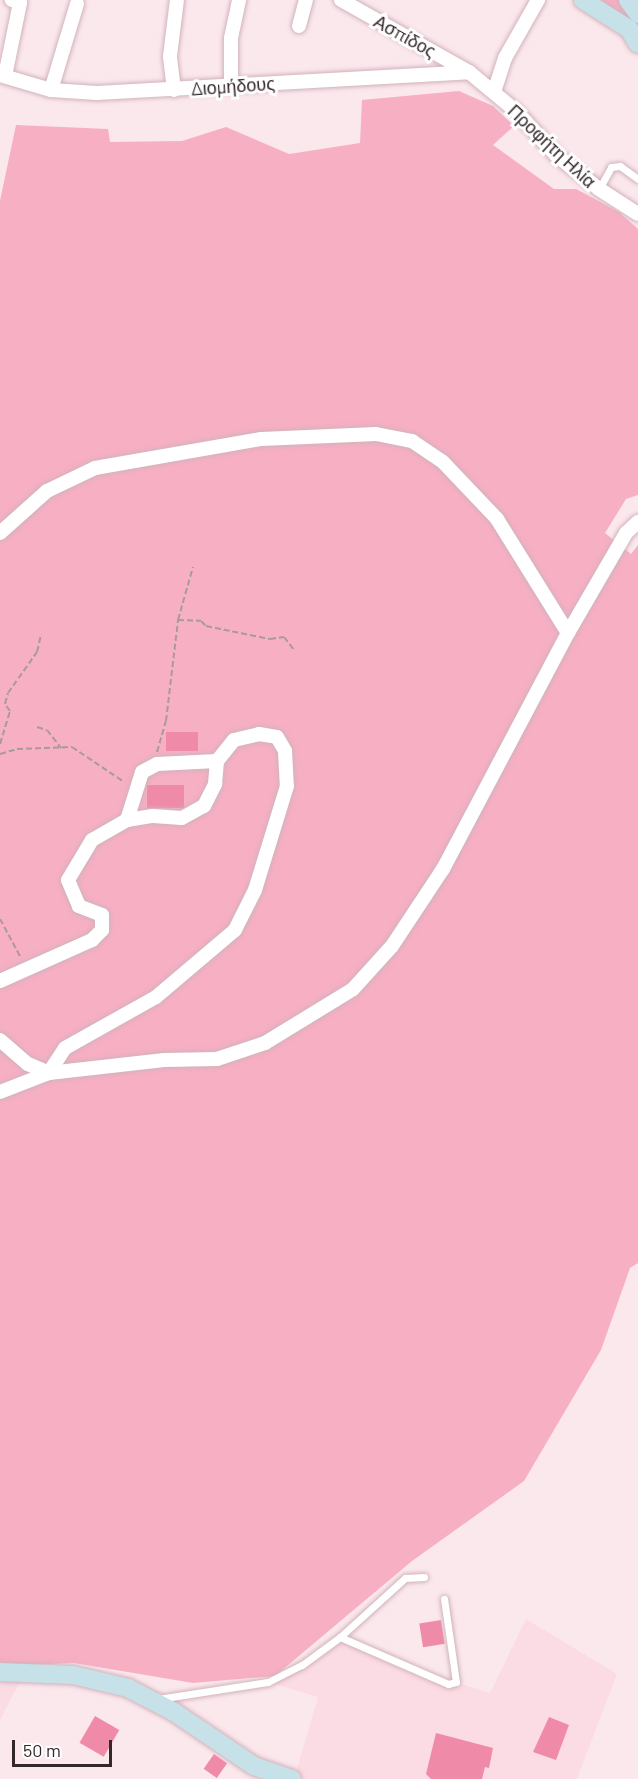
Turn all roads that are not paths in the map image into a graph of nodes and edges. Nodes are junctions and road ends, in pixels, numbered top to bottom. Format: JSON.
{"nodes":[{"id":1,"x":12,"y":0,"type":"edge"},
{"id":2,"x":177,"y":0,"type":"edge"},
{"id":3,"x":239,"y":0,"type":"edge"},
{"id":4,"x":306,"y":0,"type":"edge"},
{"id":5,"x":341,"y":0,"type":"edge"},
{"id":6,"x":538,"y":0,"type":"edge"},
{"id":7,"x":583,"y":0,"type":"edge"},
{"id":8,"x":628,"y":0,"type":"edge"},
{"id":9,"x":77,"y":4,"type":"dead end"},
{"id":10,"x":638,"y":14,"type":"edge"},
{"id":11,"x":299,"y":26,"type":"dead end"},
{"id":12,"x":638,"y":44,"type":"edge"},
{"id":13,"x":469,"y":72,"type":"junction"},
{"id":14,"x":2,"y":75,"type":"edge"},
{"id":15,"x":231,"y":85,"type":"junction"},
{"id":16,"x":51,"y":90,"type":"junction"},
{"id":17,"x":174,"y":90,"type":"junction"},
{"id":18,"x":494,"y":92,"type":"junction"},
{"id":19,"x":638,"y":179,"type":"edge"},
{"id":20,"x":598,"y":189,"type":"junction"},
{"id":21,"x":638,"y":214,"type":"edge"},
{"id":22,"x":638,"y":522,"type":"edge"},
{"id":23,"x":0,"y":533,"type":"edge"},
{"id":24,"x":568,"y":633,"type":"junction"},
{"id":25,"x":217,"y":761,"type":"junction"},
{"id":26,"x":127,"y":820,"type":"junction"},
{"id":27,"x":0,"y":981,"type":"edge"},
{"id":28,"x":0,"y":1040,"type":"edge"},
{"id":29,"x":49,"y":1072,"type":"junction"},
{"id":30,"x":0,"y":1092,"type":"edge"},
{"id":31,"x":424,"y":1577,"type":"dead end"},
{"id":32,"x":444,"y":1599,"type":"dead end"},
{"id":33,"x":340,"y":1637,"type":"junction"},
{"id":34,"x":0,"y":1672,"type":"edge"},
{"id":35,"x":154,"y":1700,"type":"junction"},
{"id":36,"x":285,"y":1778,"type":"edge"}],
"edges":[{"from":1,"to":14,"type":"street"},
{"from":2,"to":17,"type":"street"},
{"from":3,"to":15,"type":"street"},
{"from":4,"to":11,"type":"street"},
{"from":5,"to":13,"type":"street","name":"Ασπίδος"},
{"from":6,"to":18,"type":"street"},
{"from":7,"to":12,"type":"street"},
{"from":8,"to":10,"type":"street"},
{"from":9,"to":16,"type":"street"},
{"from":13,"to":15,"type":"street","name":"Διομήδους"},
{"from":13,"to":18,"type":"street","name":"Προφήτη Ηλία"},
{"from":14,"to":16,"type":"street","name":"Διομήδους"},
{"from":15,"to":17,"type":"street","name":"Διομήδους"},
{"from":16,"to":17,"type":"street","name":"Διομήδους"},
{"from":18,"to":20,"type":"street","name":"Προφήτη Ηλία"},
{"from":19,"to":20,"type":"lane"},
{"from":20,"to":21,"type":"street","name":"Προφήτη Ηλία"},
{"from":22,"to":24,"type":"street"},
{"from":23,"to":24,"type":"street"},
{"from":24,"to":29,"type":"street"},
{"from":25,"to":26,"type":"street"},
{"from":25,"to":26,"type":"street"},
{"from":25,"to":29,"type":"street"},
{"from":26,"to":27,"type":"street"},
{"from":28,"to":29,"type":"street"},
{"from":29,"to":30,"type":"street"},
{"from":31,"to":33,"type":"lane"},
{"from":32,"to":33,"type":"lane"},
{"from":33,"to":35,"type":"lane"},
{"from":34,"to":35,"type":"street"},
{"from":35,"to":36,"type":"street"}]}
